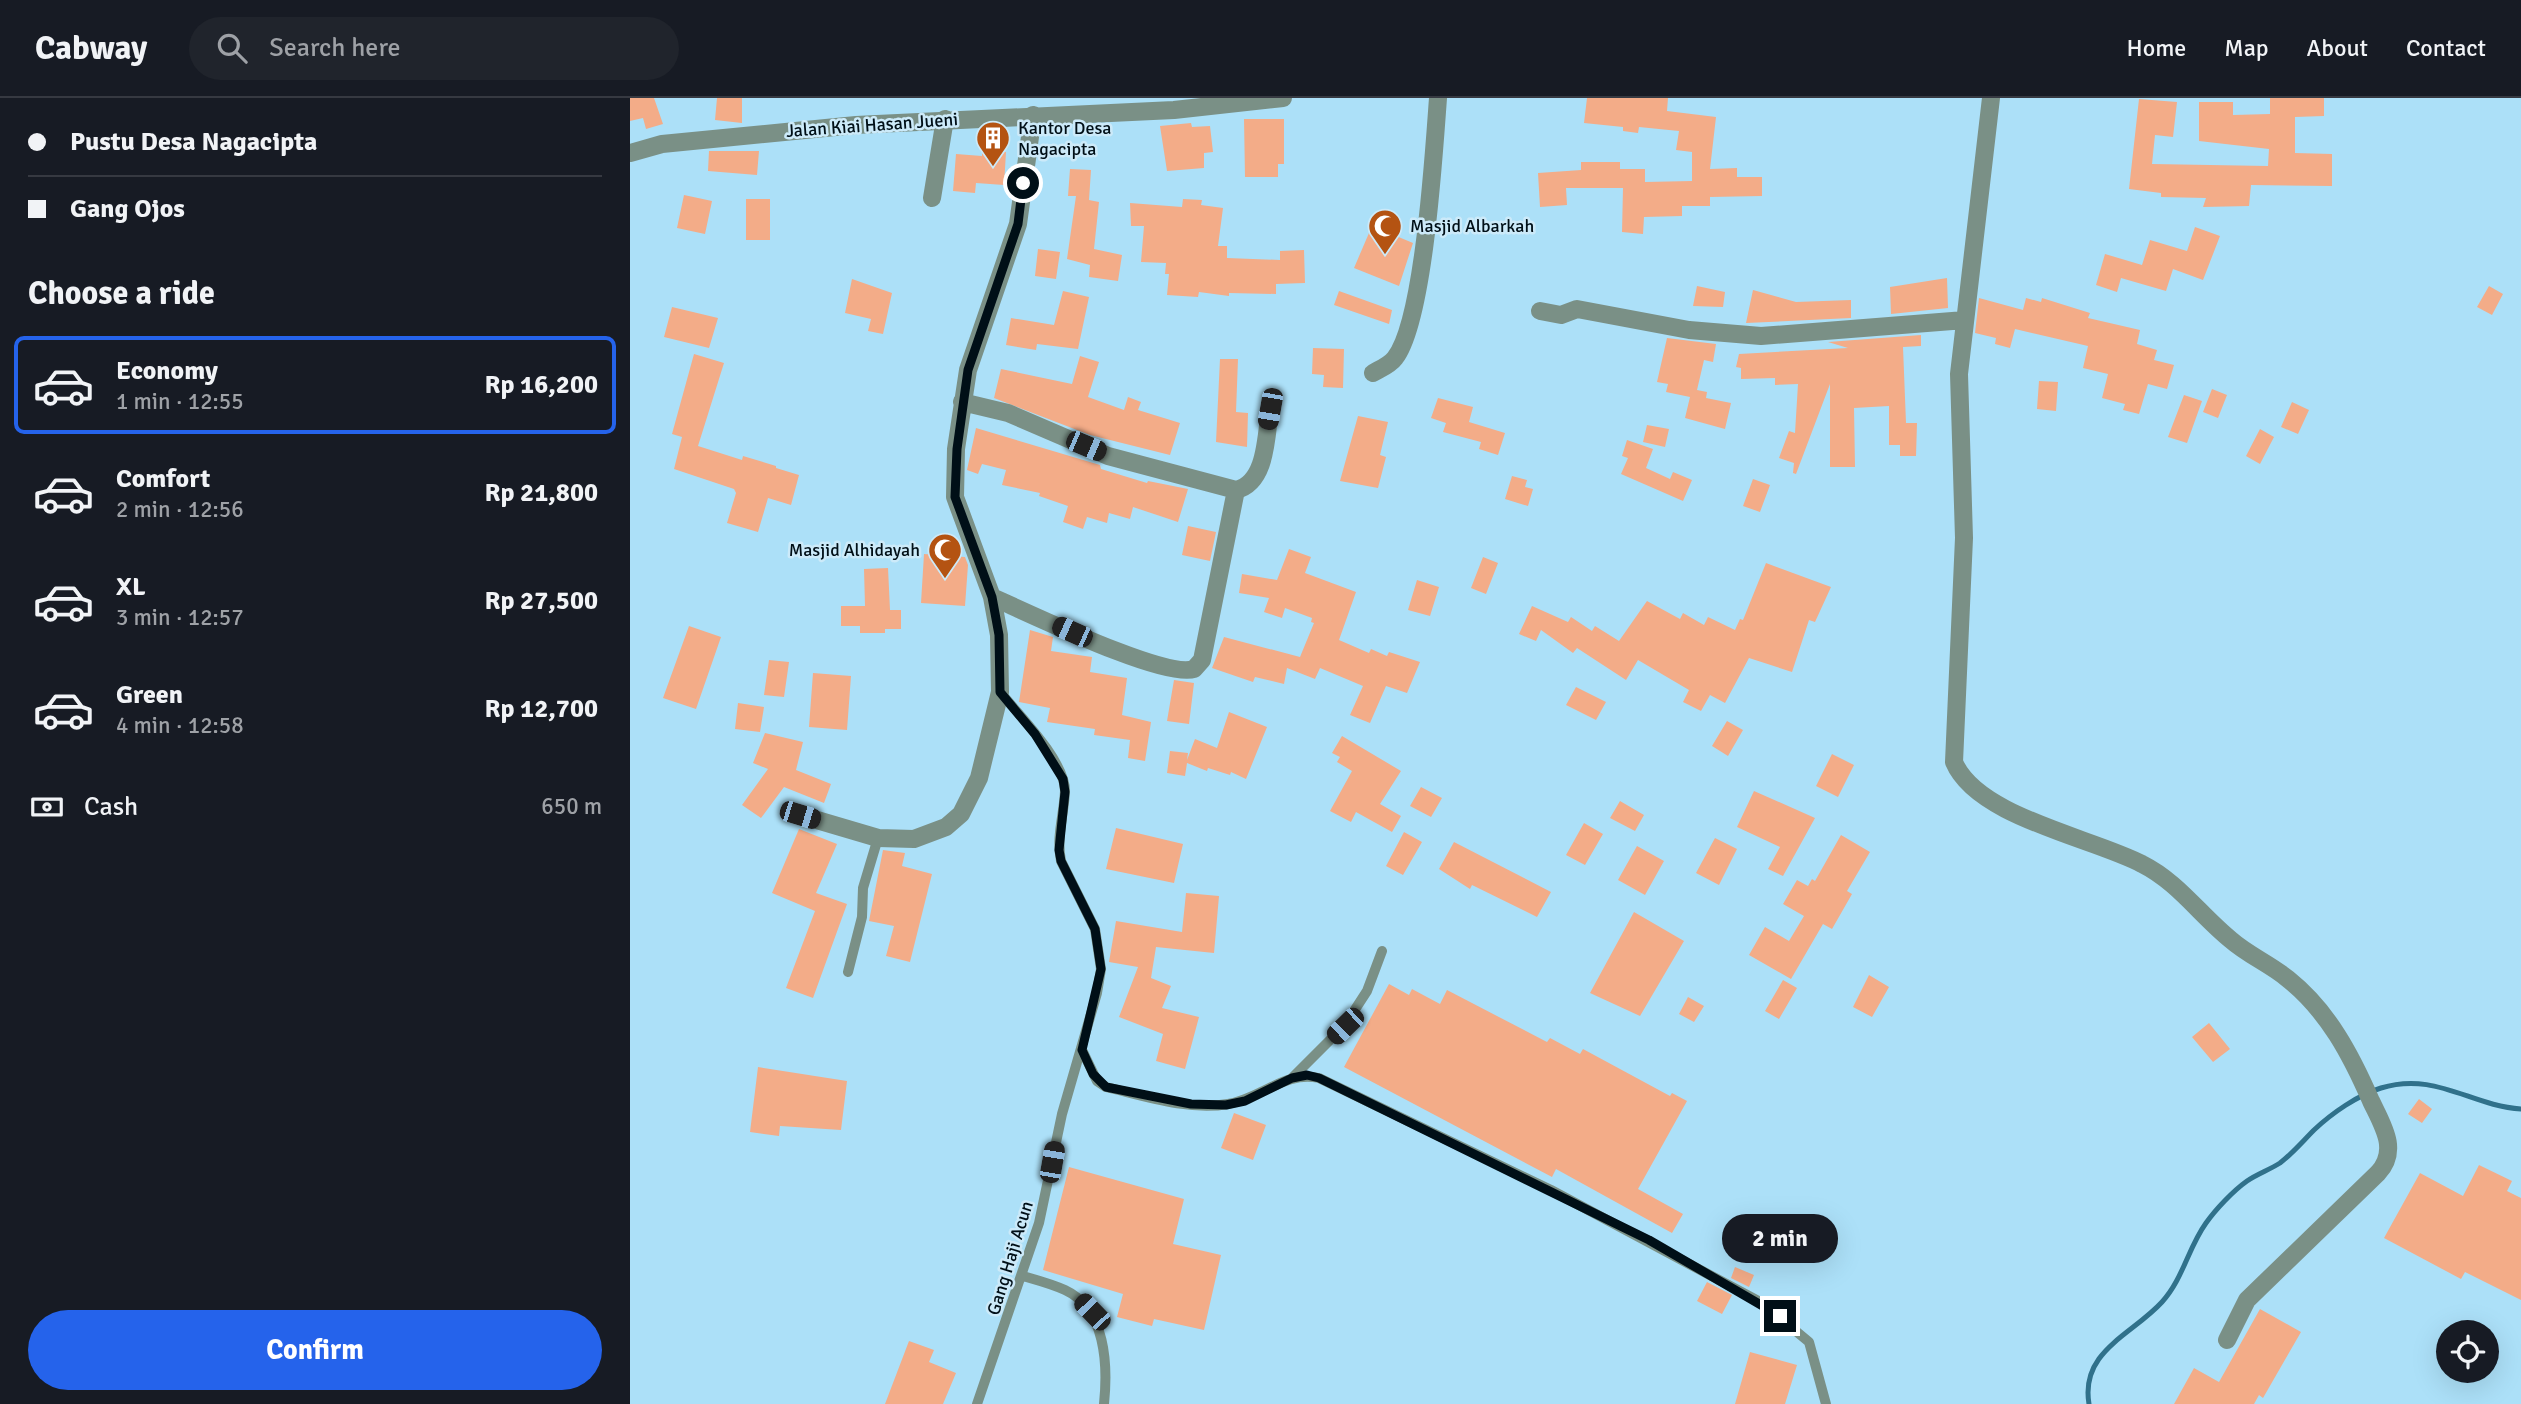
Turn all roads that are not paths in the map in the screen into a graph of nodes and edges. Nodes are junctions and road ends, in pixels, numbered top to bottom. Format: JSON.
{"nodes":[{"id":1,"x":1283,"y":98,"type":"edge"},
{"id":2,"x":1438,"y":98,"type":"edge"},
{"id":3,"x":1991,"y":98,"type":"edge"},
{"id":4,"x":1033,"y":114,"type":"junction"},
{"id":5,"x":945,"y":119,"type":"junction"},
{"id":6,"x":630,"y":153,"type":"edge"},
{"id":7,"x":932,"y":198,"type":"dead end"},
{"id":8,"x":1540,"y":311,"type":"dead end"},
{"id":9,"x":1965,"y":320,"type":"junction"},
{"id":10,"x":1373,"y":373,"type":"dead end"},
{"id":11,"x":962,"y":402,"type":"junction"},
{"id":12,"x":1270,"y":409,"type":"dead end"},
{"id":13,"x":1236,"y":490,"type":"junction"},
{"id":14,"x":992,"y":597,"type":"junction"},
{"id":15,"x":1000,"y":692,"type":"junction"},
{"id":16,"x":800,"y":815,"type":"dead end"},
{"id":17,"x":878,"y":838,"type":"junction"},
{"id":18,"x":1382,"y":951,"type":"dead end"},
{"id":19,"x":848,"y":972,"type":"dead end"},
{"id":20,"x":1082,"y":1050,"type":"junction"},
{"id":21,"x":1292,"y":1078,"type":"junction"},
{"id":22,"x":1023,"y":1276,"type":"junction"},
{"id":23,"x":2227,"y":1340,"type":"dead end"},
{"id":24,"x":977,"y":1404,"type":"edge"},
{"id":25,"x":1104,"y":1404,"type":"edge"},
{"id":26,"x":1826,"y":1404,"type":"edge"}],
"edges":[{"from":1,"to":4,"type":"street","name":"Jalan Kiai Hasan Jueni"},
{"from":2,"to":10,"type":"street"},
{"from":3,"to":9,"type":"street"},
{"from":4,"to":5,"type":"street","name":"Jalan Kiai Hasan Jueni"},
{"from":4,"to":11,"type":"street"},
{"from":5,"to":6,"type":"street","name":"Jalan Kiai Hasan Jueni"},
{"from":5,"to":7,"type":"street"},
{"from":8,"to":9,"type":"street"},
{"from":9,"to":23,"type":"street"},
{"from":11,"to":13,"type":"street"},
{"from":11,"to":14,"type":"street"},
{"from":12,"to":13,"type":"street"},
{"from":13,"to":14,"type":"street"},
{"from":14,"to":15,"type":"street"},
{"from":15,"to":17,"type":"street"},
{"from":15,"to":20,"type":"lane","name":"Gang Haji Acun"},
{"from":16,"to":17,"type":"street"},
{"from":17,"to":19,"type":"lane"},
{"from":18,"to":21,"type":"lane"},
{"from":20,"to":21,"type":"lane"},
{"from":20,"to":22,"type":"lane","name":"Gang Haji Acun"},
{"from":21,"to":26,"type":"lane"},
{"from":22,"to":24,"type":"lane","name":"Gang Haji Acun"},
{"from":22,"to":25,"type":"lane"}]}
